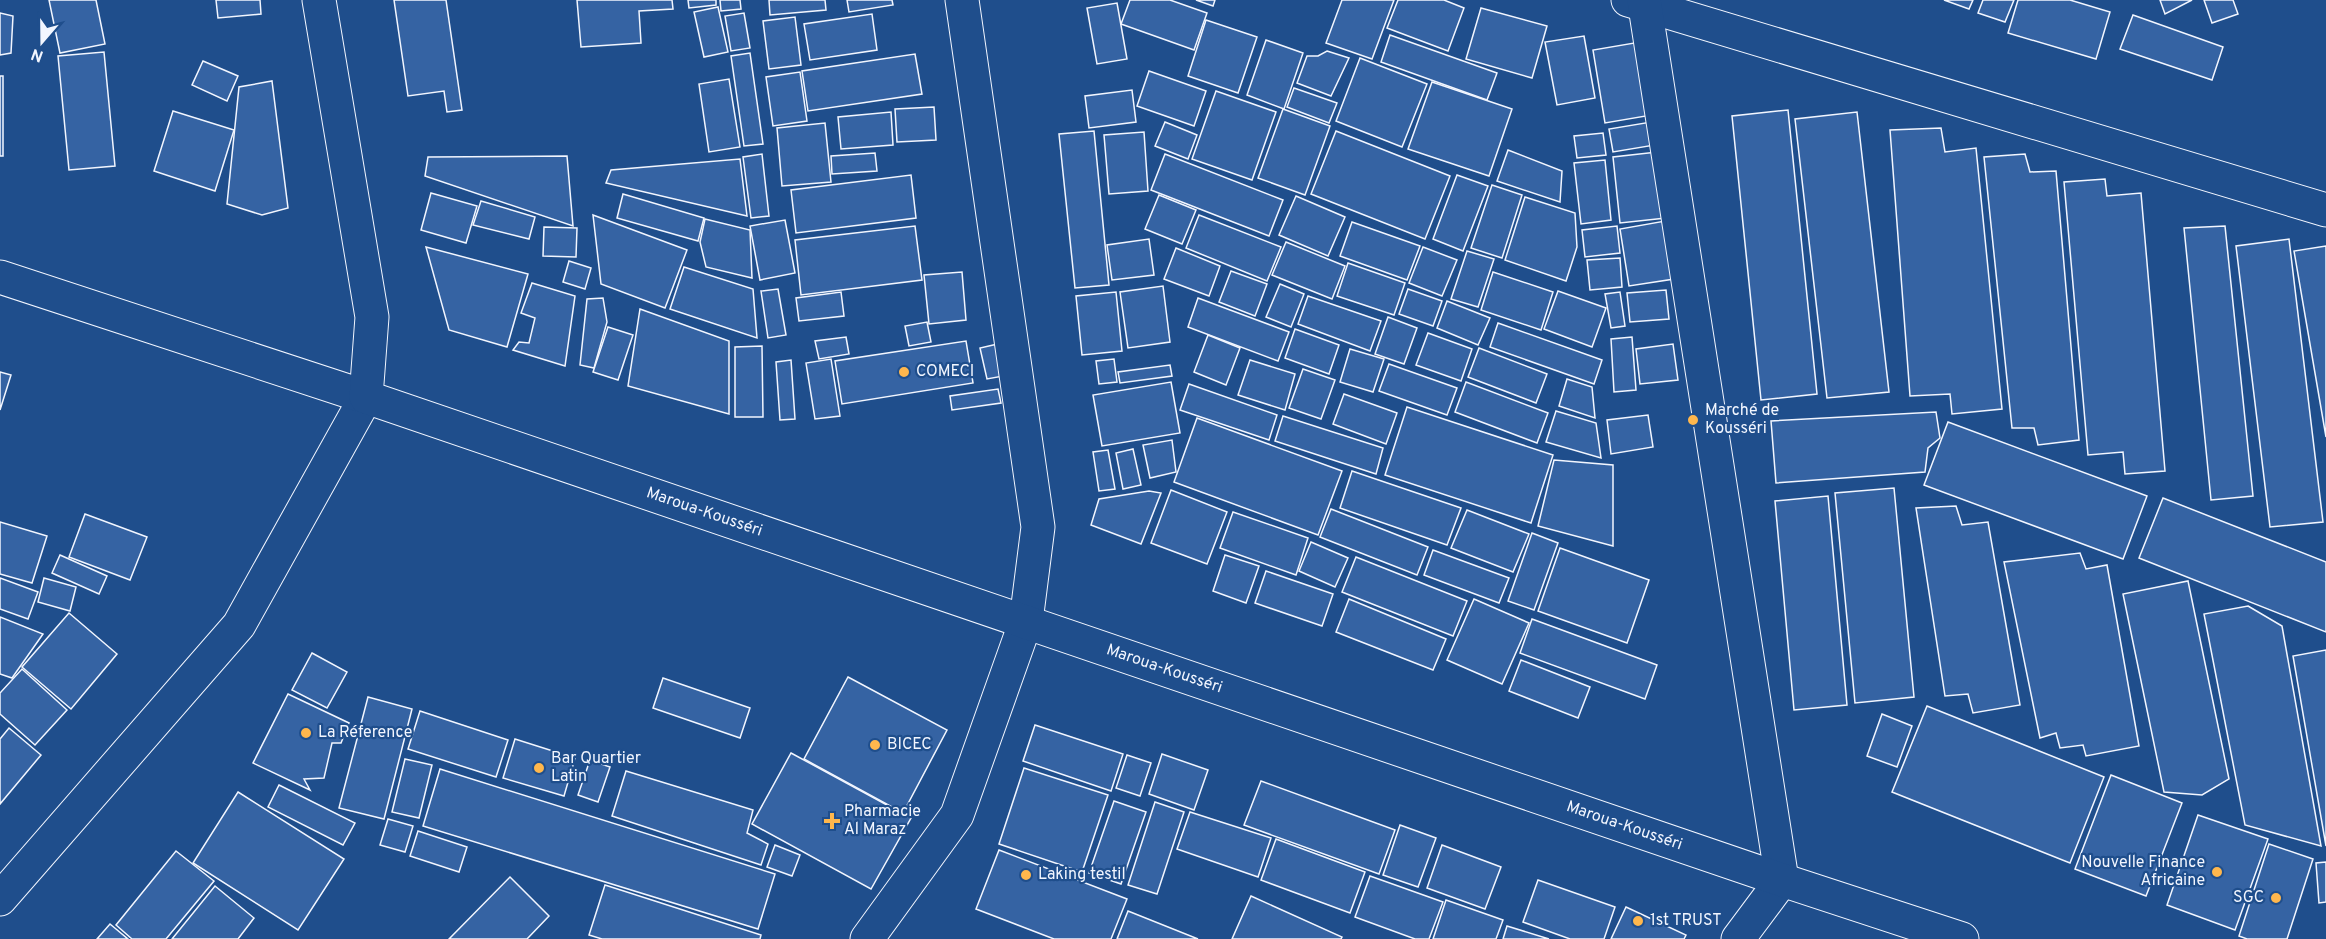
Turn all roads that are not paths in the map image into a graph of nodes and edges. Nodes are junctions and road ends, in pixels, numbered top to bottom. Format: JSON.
{"nodes":[{"id":1,"x":319,"y":0,"type":"edge"},
{"id":2,"x":962,"y":0,"type":"edge"},
{"id":3,"x":1639,"y":2,"type":"edge"},
{"id":4,"x":2326,"y":210,"type":"edge"},
{"id":5,"x":0,"y":277,"type":"edge"},
{"id":6,"x":366,"y":398,"type":"junction"},
{"id":7,"x":1026,"y":621,"type":"junction"},
{"id":8,"x":1782,"y":880,"type":"junction"},
{"id":9,"x":0,"y":899,"type":"edge"},
{"id":10,"x":867,"y":939,"type":"edge"},
{"id":11,"x":1738,"y":939,"type":"edge"},
{"id":12,"x":1962,"y":939,"type":"edge"}],
"edges":[{"from":1,"to":6,"type":"main road"},
{"from":2,"to":7,"type":"main road"},
{"from":3,"to":4,"type":"main road"},
{"from":3,"to":8,"type":"main road"},
{"from":5,"to":6,"type":"main road","name":"Maroua-Kousséri"},
{"from":6,"to":7,"type":"main road","name":"Maroua-Kousséri"},
{"from":6,"to":9,"type":"main road"},
{"from":7,"to":8,"type":"main road","name":"Maroua-Kousséri"},
{"from":7,"to":10,"type":"main road"},
{"from":8,"to":11,"type":"main road"},
{"from":8,"to":12,"type":"main road","name":"Maroua-Kousséri"}]}
